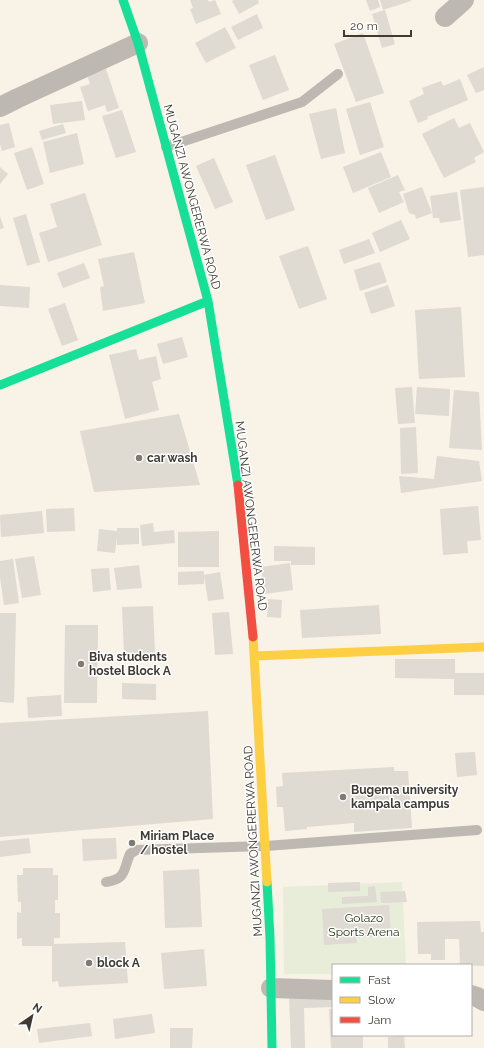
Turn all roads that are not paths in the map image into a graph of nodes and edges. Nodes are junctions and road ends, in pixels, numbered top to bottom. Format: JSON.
{"nodes":[{"id":1,"x":123,"y":0,"type":"edge"},
{"id":2,"x":464,"y":0,"type":"edge"},
{"id":3,"x":445,"y":17,"type":"dead end"},
{"id":4,"x":138,"y":44,"type":"junction"},
{"id":5,"x":338,"y":74,"type":"dead end"},
{"id":6,"x":0,"y":108,"type":"edge"},
{"id":7,"x":166,"y":147,"type":"junction"},
{"id":8,"x":208,"y":301,"type":"junction"},
{"id":9,"x":0,"y":386,"type":"edge"},
{"id":10,"x":484,"y":646,"type":"edge"},
{"id":11,"x":254,"y":656,"type":"junction"},
{"id":12,"x":477,"y":830,"type":"dead end"},
{"id":13,"x":266,"y":846,"type":"junction"},
{"id":14,"x":106,"y":882,"type":"dead end"},
{"id":15,"x":271,"y":988,"type":"junction"},
{"id":16,"x":332,"y":990,"type":"edge"},
{"id":17,"x":472,"y":995,"type":"edge"},
{"id":18,"x":484,"y":1001,"type":"edge"},
{"id":19,"x":272,"y":1048,"type":"edge"}],
"edges":[{"from":1,"to":4,"type":"street","name":"MUGANZI AWONGERERWA ROAD"},
{"from":2,"to":3,"type":"street"},
{"from":4,"to":6,"type":"street"},
{"from":4,"to":7,"type":"street","name":"MUGANZI AWONGERERWA ROAD"},
{"from":5,"to":7,"type":"lane"},
{"from":7,"to":8,"type":"street","name":"MUGANZI AWONGERERWA ROAD"},
{"from":8,"to":9,"type":"street"},
{"from":8,"to":11,"type":"street","name":"MUGANZI AWONGERERWA ROAD"},
{"from":10,"to":11,"type":"street"},
{"from":11,"to":13,"type":"street","name":"MUGANZI AWONGERERWA ROAD"},
{"from":12,"to":13,"type":"lane"},
{"from":13,"to":14,"type":"lane"},
{"from":13,"to":15,"type":"street","name":"MUGANZI AWONGERERWA ROAD"},
{"from":15,"to":16,"type":"street"},
{"from":15,"to":19,"type":"street","name":"MUGANZI AWONGERERWA ROAD"},
{"from":17,"to":18,"type":"street"}]}
